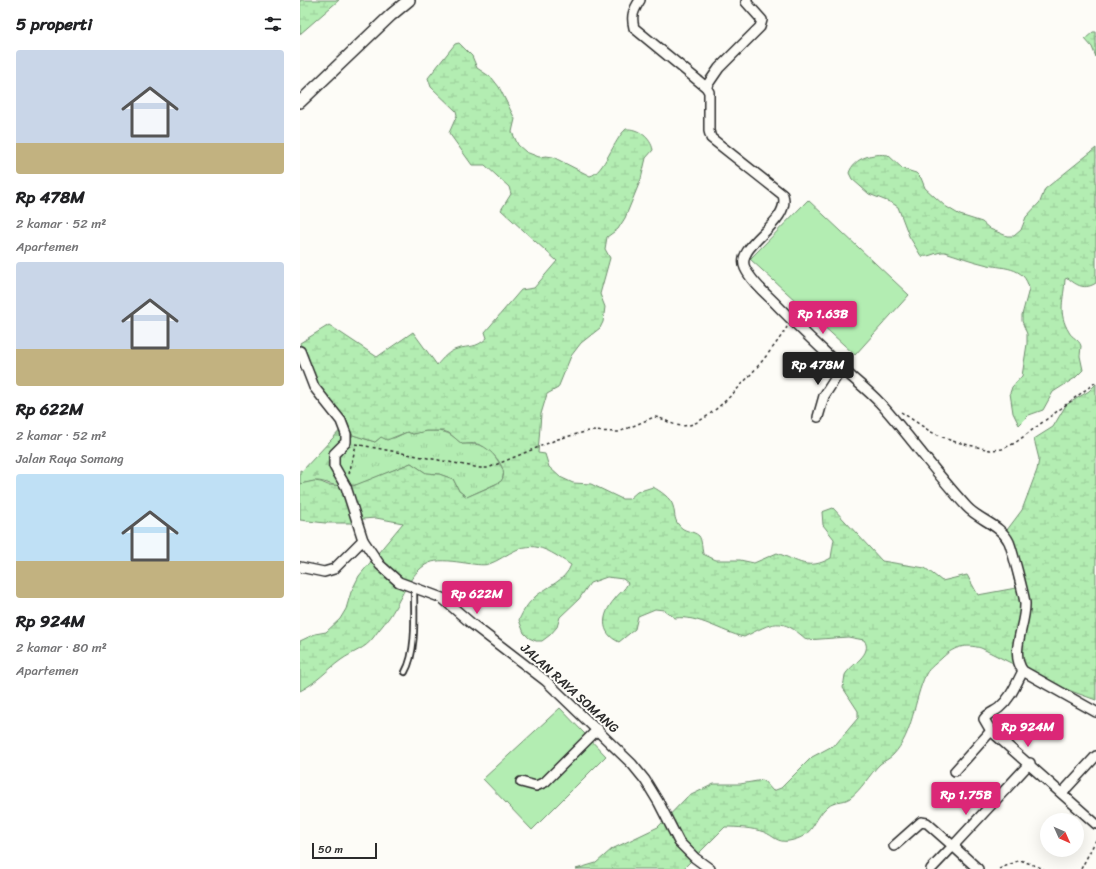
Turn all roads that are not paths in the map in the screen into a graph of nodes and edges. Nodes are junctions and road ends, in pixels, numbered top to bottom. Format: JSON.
{"nodes":[{"id":1,"x":409,"y":0,"type":"edge"},
{"id":2,"x":640,"y":0,"type":"edge"},
{"id":3,"x":746,"y":0,"type":"edge"},
{"id":4,"x":706,"y":86,"type":"junction"},
{"id":5,"x":300,"y":102,"type":"edge"},
{"id":6,"x":300,"y":350,"type":"edge"},
{"id":7,"x":842,"y":368,"type":"junction"},
{"id":8,"x":818,"y":417,"type":"dead end"},
{"id":9,"x":363,"y":540,"type":"junction"},
{"id":10,"x":300,"y":567,"type":"edge"},
{"id":11,"x":414,"y":589,"type":"junction"},
{"id":12,"x":1023,"y":671,"type":"junction"},
{"id":13,"x":405,"y":672,"type":"dead end"},
{"id":14,"x":1096,"y":712,"type":"edge"},
{"id":15,"x":598,"y":729,"type":"junction"},
{"id":16,"x":991,"y":731,"type":"junction"},
{"id":17,"x":1096,"y":756,"type":"edge"},
{"id":18,"x":1030,"y":763,"type":"junction"},
{"id":19,"x":955,"y":771,"type":"dead end"},
{"id":20,"x":521,"y":782,"type":"dead end"},
{"id":21,"x":1062,"y":793,"type":"junction"},
{"id":22,"x":1096,"y":824,"type":"edge"},
{"id":23,"x":894,"y":846,"type":"dead end"},
{"id":24,"x":953,"y":846,"type":"junction"},
{"id":25,"x":710,"y":869,"type":"edge"},
{"id":26,"x":930,"y":869,"type":"edge"},
{"id":27,"x":978,"y":869,"type":"edge"}],
"edges":[{"from":1,"to":5,"type":"street"},
{"from":2,"to":4,"type":"street"},
{"from":3,"to":4,"type":"street"},
{"from":4,"to":7,"type":"street"},
{"from":6,"to":9,"type":"street","name":"JALAN RAYA SOMANG"},
{"from":7,"to":8,"type":"street"},
{"from":7,"to":12,"type":"street"},
{"from":9,"to":10,"type":"street"},
{"from":9,"to":11,"type":"street","name":"JALAN RAYA SOMANG"},
{"from":11,"to":13,"type":"lane"},
{"from":11,"to":15,"type":"street","name":"JALAN RAYA SOMANG"},
{"from":12,"to":14,"type":"street"},
{"from":12,"to":16,"type":"street"},
{"from":15,"to":20,"type":"street"},
{"from":15,"to":25,"type":"street","name":"JALAN RAYA SOMANG"},
{"from":16,"to":18,"type":"street"},
{"from":16,"to":19,"type":"street"},
{"from":17,"to":21,"type":"street"},
{"from":18,"to":21,"type":"street"},
{"from":18,"to":24,"type":"street"},
{"from":21,"to":22,"type":"street"},
{"from":23,"to":24,"type":"street"},
{"from":24,"to":26,"type":"street"},
{"from":24,"to":27,"type":"street"}]}
